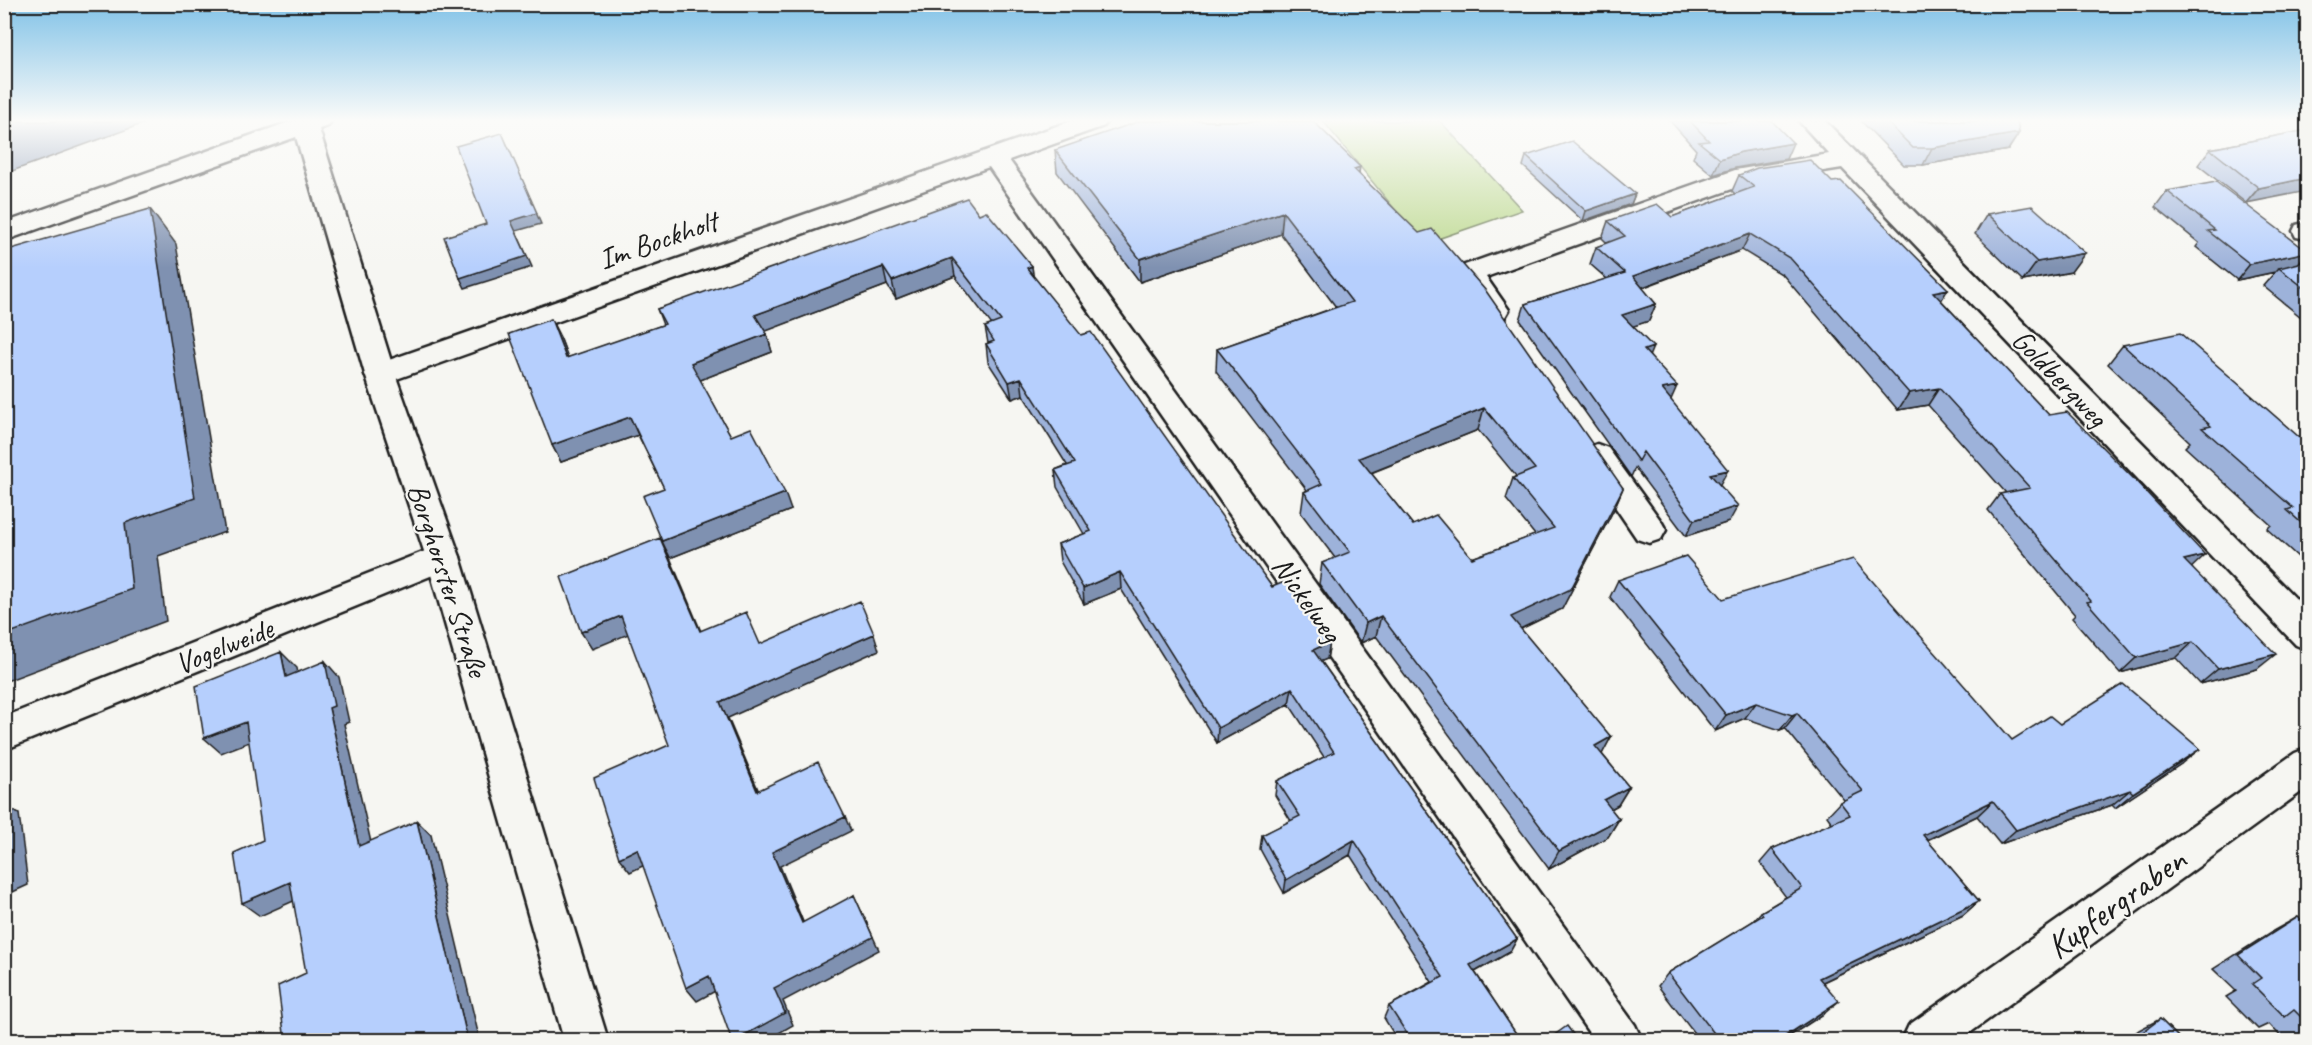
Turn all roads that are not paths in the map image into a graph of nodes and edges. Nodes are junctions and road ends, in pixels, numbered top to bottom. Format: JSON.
{"nodes":[{"id":1,"x":180,"y":170,"type":"edge"},
{"id":2,"x":323,"y":170,"type":"edge"},
{"id":3,"x":958,"y":170,"type":"edge"},
{"id":4,"x":1003,"y":170,"type":"edge"},
{"id":5,"x":1782,"y":170,"type":"edge"},
{"id":6,"x":1858,"y":170,"type":"edge"},
{"id":7,"x":4,"y":233,"type":"edge"},
{"id":8,"x":1509,"y":330,"type":"edge"},
{"id":9,"x":380,"y":374,"type":"junction"},
{"id":10,"x":1582,"y":435,"type":"edge"},
{"id":11,"x":1649,"y":530,"type":"dead end"},
{"id":12,"x":443,"y":557,"type":"junction"},
{"id":13,"x":2307,"y":635,"type":"edge"},
{"id":14,"x":4,"y":734,"type":"edge"},
{"id":15,"x":2307,"y":765,"type":"edge"},
{"id":16,"x":586,"y":1041,"type":"edge"},
{"id":17,"x":1620,"y":1041,"type":"edge"},
{"id":18,"x":1924,"y":1041,"type":"edge"}],
"edges":[{"from":1,"to":7,"type":"street"},
{"from":2,"to":9,"type":"street","name":"Borghorster Straße"},
{"from":3,"to":9,"type":"street","name":"Im Bockholt"},
{"from":4,"to":17,"type":"street","name":"Nickelweg"},
{"from":5,"to":8,"type":"street"},
{"from":6,"to":13,"type":"street","name":"Goldbergweg"},
{"from":9,"to":12,"type":"street","name":"Borghorster Straße"},
{"from":10,"to":11,"type":"street"},
{"from":12,"to":14,"type":"street","name":"Vogelweide"},
{"from":12,"to":16,"type":"street","name":"Borghorster Straße"},
{"from":15,"to":18,"type":"street","name":"Kupfergraben"}]}
